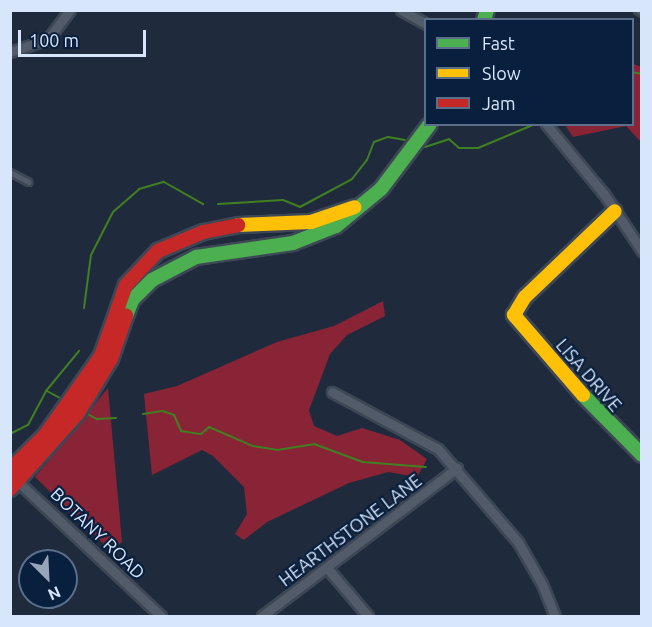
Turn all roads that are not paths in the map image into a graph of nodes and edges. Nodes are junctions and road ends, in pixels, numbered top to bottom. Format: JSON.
{"nodes":[{"id":1,"x":69,"y":10,"type":"edge"},
{"id":2,"x":401,"y":10,"type":"edge"},
{"id":3,"x":638,"y":10,"type":"edge"},
{"id":4,"x":642,"y":13,"type":"edge"},
{"id":5,"x":424,"y":23,"type":"edge"},
{"id":6,"x":10,"y":52,"type":"edge"},
{"id":7,"x":428,"y":126,"type":"edge"},
{"id":8,"x":548,"y":126,"type":"edge"},
{"id":9,"x":10,"y":172,"type":"edge"},
{"id":10,"x":29,"y":182,"type":"dead end"},
{"id":11,"x":364,"y":202,"type":"junction"},
{"id":12,"x":615,"y":211,"type":"junction"},
{"id":13,"x":642,"y":252,"type":"edge"},
{"id":14,"x":332,"y":392,"type":"dead end"},
{"id":15,"x":642,"y":455,"type":"edge"},
{"id":16,"x":456,"y":468,"type":"junction"},
{"id":17,"x":12,"y":479,"type":"edge"},
{"id":18,"x":328,"y":569,"type":"junction"},
{"id":19,"x":160,"y":616,"type":"edge"},
{"id":20,"x":262,"y":616,"type":"edge"},
{"id":21,"x":368,"y":616,"type":"edge"},
{"id":22,"x":555,"y":616,"type":"edge"}],
"edges":[{"from":1,"to":6,"type":"street"},
{"from":2,"to":5,"type":"street"},
{"from":3,"to":4,"type":"lane"},
{"from":7,"to":11,"type":"street"},
{"from":8,"to":12,"type":"street"},
{"from":9,"to":10,"type":"lane"},
{"from":11,"to":17,"type":"street"},
{"from":11,"to":17,"type":"street"},
{"from":12,"to":13,"type":"street"},
{"from":12,"to":15,"type":"street","name":"LISA DRIVE"},
{"from":14,"to":16,"type":"street"},
{"from":16,"to":18,"type":"street","name":"HEARTHSTONE LANE"},
{"from":16,"to":22,"type":"street"},
{"from":17,"to":19,"type":"street","name":"BOTANY ROAD"},
{"from":18,"to":20,"type":"street","name":"HEARTHSTONE LANE"},
{"from":18,"to":21,"type":"street"}]}
